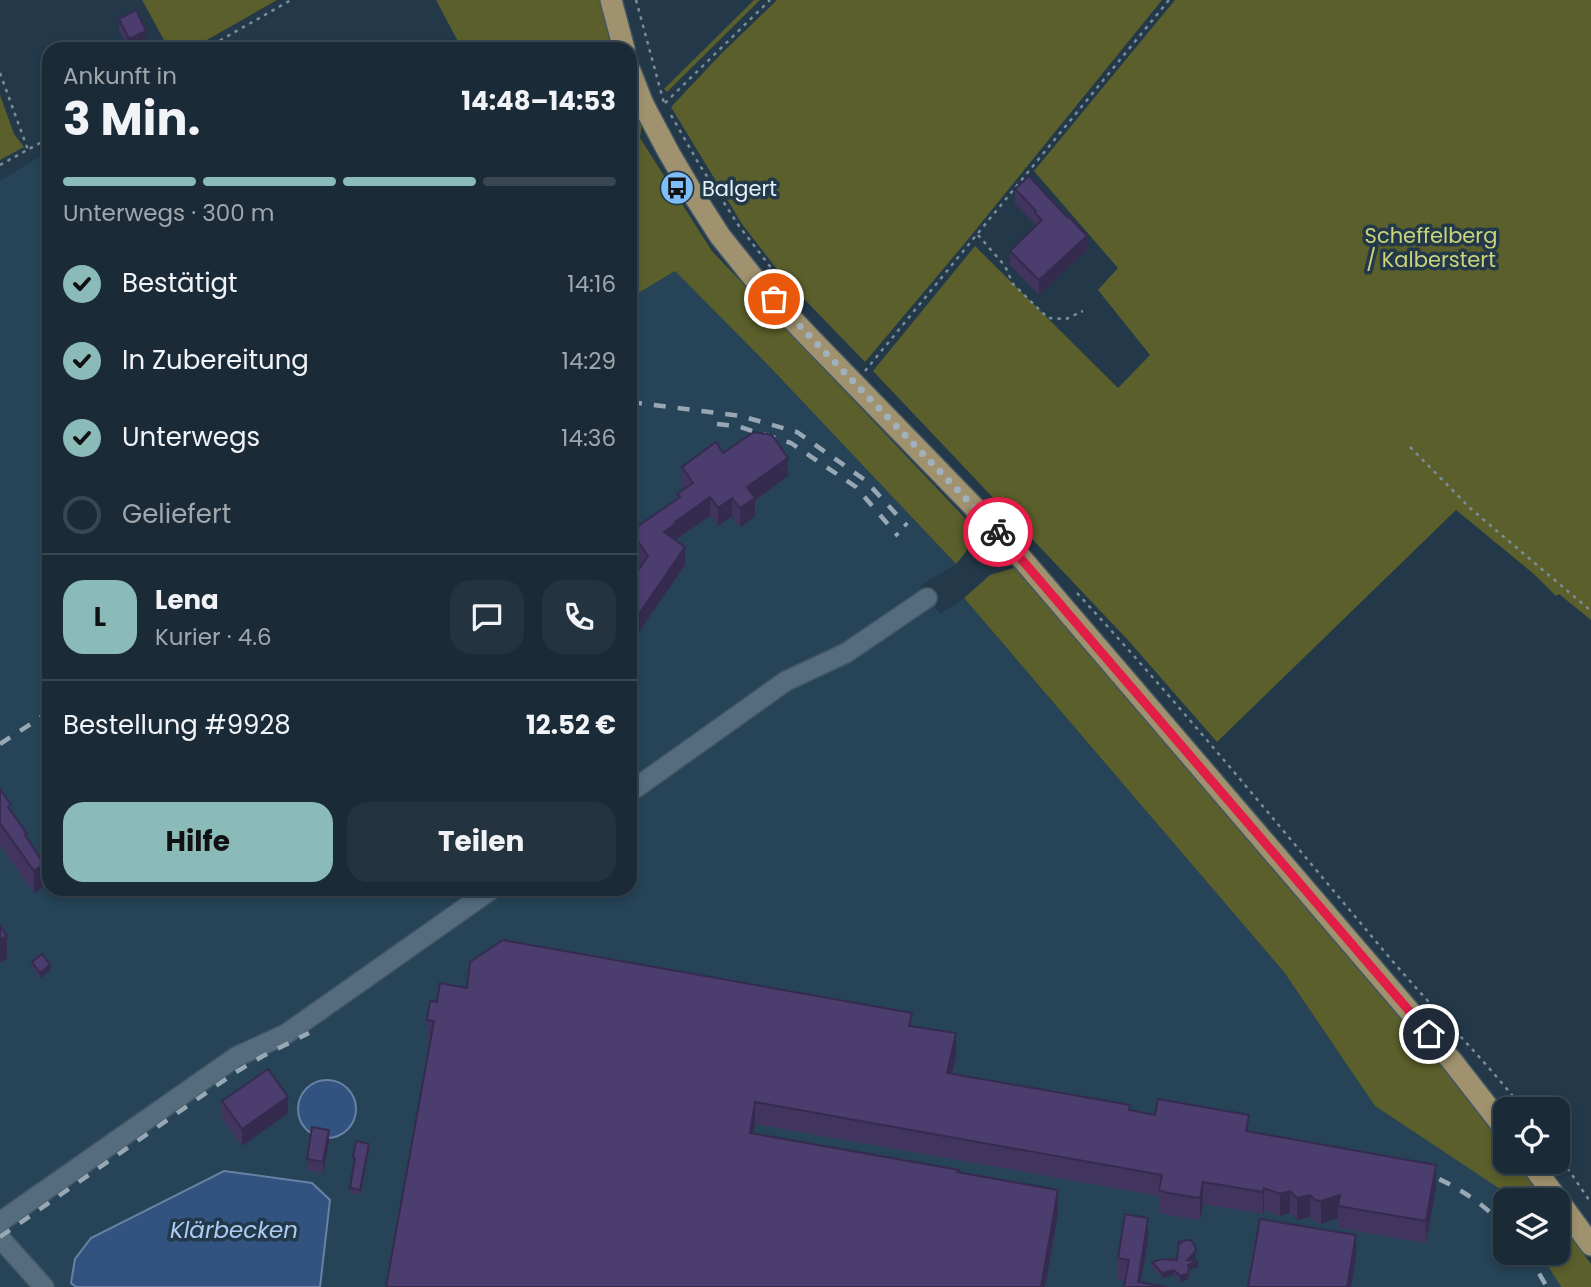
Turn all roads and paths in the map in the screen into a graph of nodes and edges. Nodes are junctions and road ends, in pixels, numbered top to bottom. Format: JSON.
{"nodes":[{"id":1,"x":291,"y":0,"type":"edge"},
{"id":2,"x":611,"y":0,"type":"edge"},
{"id":3,"x":770,"y":0,"type":"edge"},
{"id":4,"x":1169,"y":0,"type":"edge"},
{"id":5,"x":217,"y":42,"type":"edge"},
{"id":6,"x":622,"y":42,"type":"edge"},
{"id":7,"x":0,"y":73,"type":"edge"},
{"id":8,"x":637,"y":89,"type":"edge"},
{"id":9,"x":650,"y":117,"type":"junction"},
{"id":10,"x":42,"y":142,"type":"edge"},
{"id":11,"x":27,"y":150,"type":"junction"},
{"id":12,"x":0,"y":165,"type":"edge"},
{"id":13,"x":978,"y":235,"type":"junction"},
{"id":14,"x":1083,"y":311,"type":"dead end"},
{"id":15,"x":855,"y":383,"type":"junction"},
{"id":16,"x":1410,"y":447,"type":"dead end"},
{"id":17,"x":927,"y":598,"type":"dead end"},
{"id":18,"x":1591,"y":611,"type":"edge"},
{"id":19,"x":637,"y":787,"type":"edge"},
{"id":20,"x":482,"y":896,"type":"edge"},
{"id":21,"x":1493,"y":1113,"type":"edge"},
{"id":22,"x":1570,"y":1172,"type":"edge"},
{"id":23,"x":1539,"y":1174,"type":"edge"},
{"id":24,"x":1591,"y":1203,"type":"edge"},
{"id":25,"x":0,"y":1222,"type":"edge"},
{"id":26,"x":0,"y":1238,"type":"edge"},
{"id":27,"x":1591,"y":1245,"type":"edge"},
{"id":28,"x":44,"y":1287,"type":"edge"}],
"edges":[{"from":1,"to":5,"type":"path"},
{"from":2,"to":6,"type":"main road"},
{"from":3,"to":9,"type":"path"},
{"from":4,"to":13,"type":"path"},
{"from":7,"to":11,"type":"path"},
{"from":8,"to":9,"type":"main road"},
{"from":9,"to":15,"type":"main road"},
{"from":10,"to":11,"type":"path"},
{"from":11,"to":12,"type":"path"},
{"from":13,"to":14,"type":"path"},
{"from":13,"to":15,"type":"path"},
{"from":15,"to":21,"type":"main road"},
{"from":16,"to":18,"type":"path"},
{"from":17,"to":19,"type":"lane"},
{"from":20,"to":25,"type":"lane"},
{"from":22,"to":24,"type":"path"},
{"from":23,"to":27,"type":"main road"},
{"from":26,"to":28,"type":"lane"}]}
